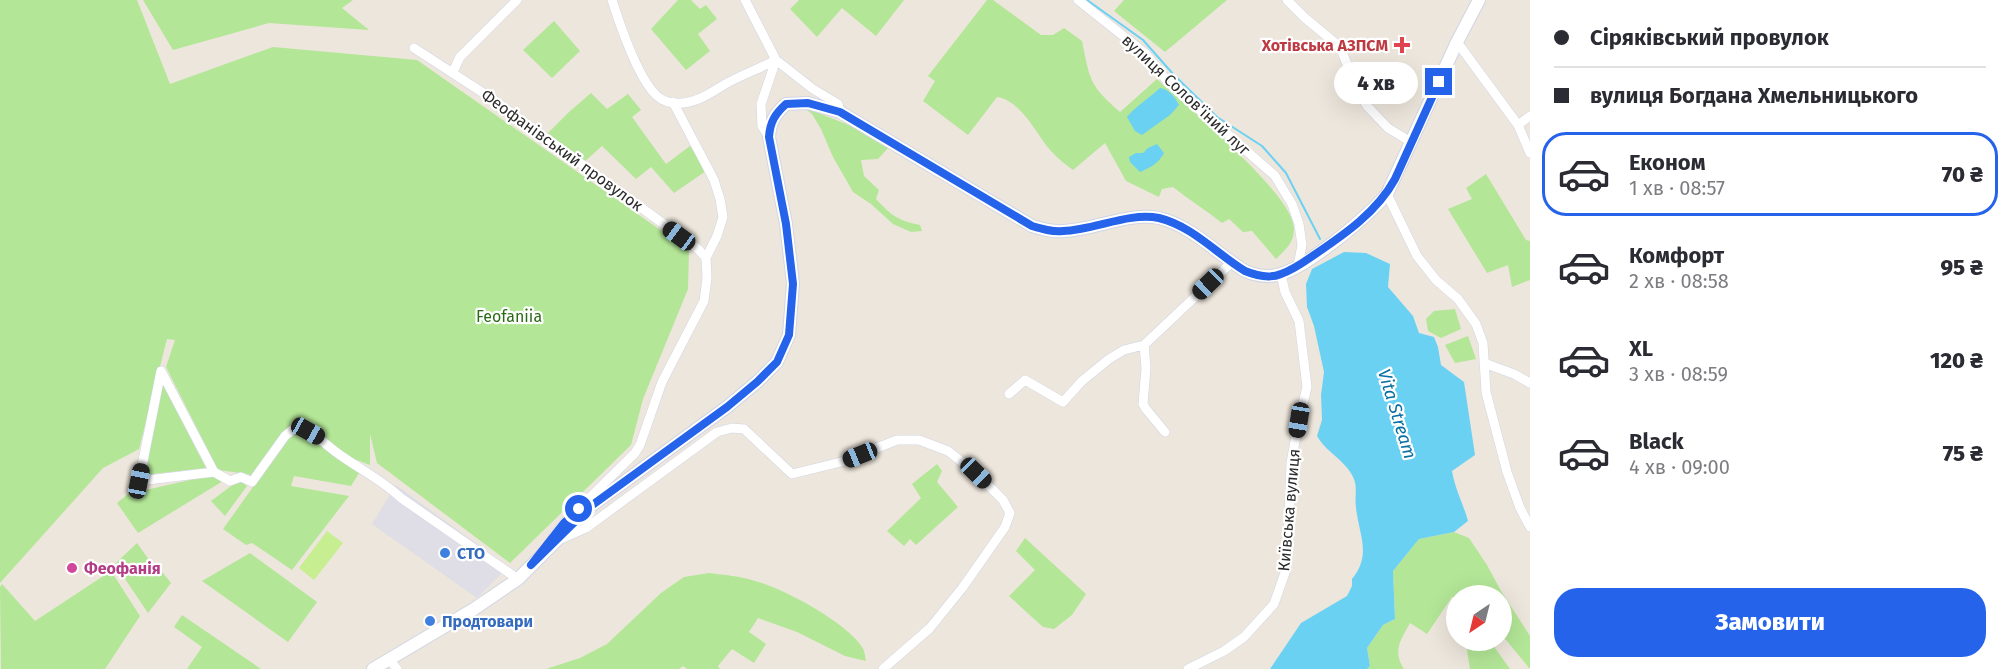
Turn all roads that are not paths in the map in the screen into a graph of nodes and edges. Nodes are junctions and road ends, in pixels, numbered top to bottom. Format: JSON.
{"nodes":[{"id":1,"x":517,"y":0,"type":"edge"},
{"id":2,"x":612,"y":0,"type":"edge"},
{"id":3,"x":745,"y":0,"type":"edge"},
{"id":4,"x":1078,"y":0,"type":"edge"},
{"id":5,"x":1287,"y":0,"type":"edge"},
{"id":6,"x":1479,"y":0,"type":"edge"},
{"id":7,"x":1457,"y":42,"type":"junction"},
{"id":8,"x":414,"y":48,"type":"dead end"},
{"id":9,"x":776,"y":60,"type":"junction"},
{"id":10,"x":453,"y":72,"type":"junction"},
{"id":11,"x":672,"y":102,"type":"junction"},
{"id":12,"x":840,"y":112,"type":"junction"},
{"id":13,"x":1530,"y":116,"type":"edge"},
{"id":14,"x":1518,"y":124,"type":"junction"},
{"id":15,"x":769,"y":137,"type":"junction"},
{"id":16,"x":1411,"y":142,"type":"junction"},
{"id":17,"x":1530,"y":153,"type":"edge"},
{"id":18,"x":1387,"y":194,"type":"junction"},
{"id":19,"x":706,"y":258,"type":"junction"},
{"id":20,"x":1231,"y":262,"type":"junction"},
{"id":21,"x":1298,"y":266,"type":"junction"},
{"id":22,"x":1281,"y":274,"type":"junction"},
{"id":23,"x":1144,"y":345,"type":"junction"},
{"id":24,"x":1484,"y":363,"type":"junction"},
{"id":25,"x":1530,"y":383,"type":"edge"},
{"id":26,"x":1009,"y":394,"type":"dead end"},
{"id":27,"x":1164,"y":432,"type":"dead end"},
{"id":28,"x":214,"y":472,"type":"junction"},
{"id":29,"x":1530,"y":527,"type":"edge"},
{"id":30,"x":556,"y":541,"type":"junction"},
{"id":31,"x":531,"y":565,"type":"junction"},
{"id":32,"x":518,"y":579,"type":"junction"},
{"id":33,"x":393,"y":664,"type":"edge"},
{"id":34,"x":373,"y":669,"type":"edge"},
{"id":35,"x":884,"y":669,"type":"edge"},
{"id":36,"x":1188,"y":669,"type":"edge"}],
"edges":[{"from":1,"to":10,"type":"street"},
{"from":2,"to":11,"type":"street"},
{"from":3,"to":9,"type":"street"},
{"from":4,"to":21,"type":"street","name":"вулиця Солов'їний луг"},
{"from":5,"to":16,"type":"street"},
{"from":6,"to":7,"type":"street"},
{"from":7,"to":14,"type":"street"},
{"from":7,"to":16,"type":"street"},
{"from":8,"to":10,"type":"street","name":"Феофанівський провулок"},
{"from":9,"to":11,"type":"street"},
{"from":9,"to":12,"type":"street"},
{"from":9,"to":15,"type":"street"},
{"from":10,"to":19,"type":"street","name":"Феофанівський провулок"},
{"from":11,"to":19,"type":"street"},
{"from":12,"to":15,"type":"street"},
{"from":12,"to":20,"type":"street"},
{"from":13,"to":14,"type":"street"},
{"from":14,"to":17,"type":"street"},
{"from":15,"to":30,"type":"street"},
{"from":16,"to":18,"type":"street"},
{"from":18,"to":21,"type":"street"},
{"from":18,"to":24,"type":"street"},
{"from":19,"to":31,"type":"street"},
{"from":20,"to":22,"type":"street"},
{"from":20,"to":23,"type":"street"},
{"from":21,"to":22,"type":"street"},
{"from":22,"to":36,"type":"street","name":"Київська вулиця"},
{"from":23,"to":26,"type":"street"},
{"from":23,"to":27,"type":"street"},
{"from":24,"to":25,"type":"street"},
{"from":24,"to":29,"type":"street"},
{"from":28,"to":28,"type":"street"},
{"from":28,"to":32,"type":"street"},
{"from":30,"to":31,"type":"street"},
{"from":30,"to":35,"type":"street"},
{"from":31,"to":32,"type":"street"},
{"from":32,"to":33,"type":"street"},
{"from":33,"to":34,"type":"street"}]}
